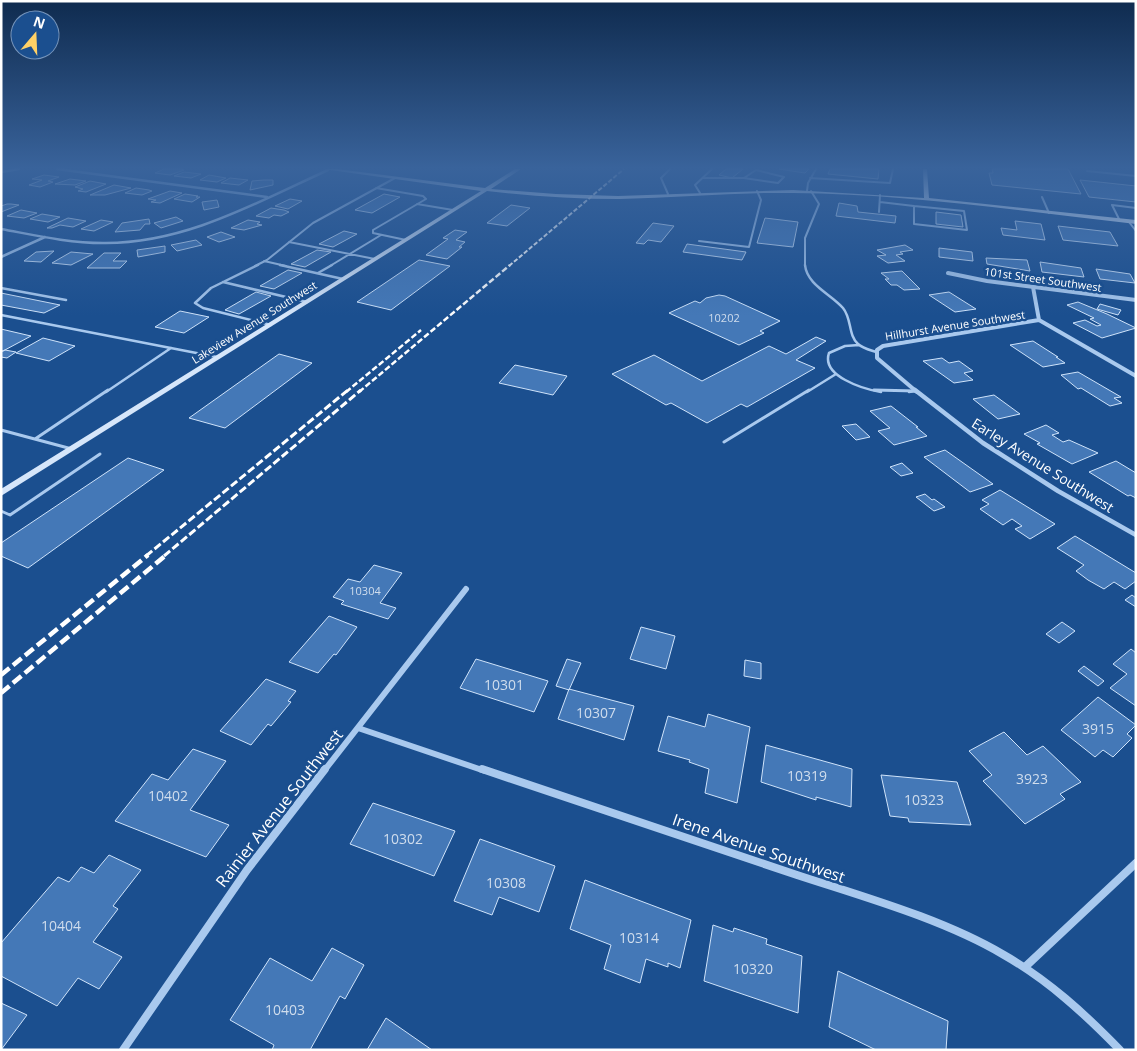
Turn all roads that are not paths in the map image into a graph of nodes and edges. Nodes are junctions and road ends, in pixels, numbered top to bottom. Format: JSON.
{"nodes":[{"id":1,"x":221,"y":218,"type":"edge"},
{"id":2,"x":323,"y":218,"type":"edge"},
{"id":3,"x":393,"y":218,"type":"edge"},
{"id":4,"x":440,"y":218,"type":"edge"},
{"id":5,"x":756,"y":218,"type":"edge"},
{"id":6,"x":811,"y":218,"type":"edge"},
{"id":7,"x":914,"y":218,"type":"edge"},
{"id":8,"x":965,"y":218,"type":"edge"},
{"id":9,"x":1100,"y":218,"type":"edge"},
{"id":10,"x":1120,"y":220,"type":"joint"},
{"id":11,"x":1129,"y":222,"type":"junction"},
{"id":12,"x":1136,"y":222,"type":"edge"},
{"id":13,"x":1,"y":229,"type":"edge"},
{"id":14,"x":1136,"y":231,"type":"edge"},
{"id":15,"x":381,"y":235,"type":"junction"},
{"id":16,"x":46,"y":236,"type":"junction"},
{"id":17,"x":406,"y":240,"type":"junction"},
{"id":18,"x":699,"y":241,"type":"dead end"},
{"id":19,"x":289,"y":242,"type":"junction"},
{"id":20,"x":348,"y":254,"type":"junction"},
{"id":21,"x":1,"y":257,"type":"edge"},
{"id":22,"x":375,"y":259,"type":"junction"},
{"id":23,"x":264,"y":261,"type":"junction"},
{"id":24,"x":948,"y":273,"type":"dead end"},
{"id":25,"x":318,"y":274,"type":"junction"},
{"id":26,"x":343,"y":279,"type":"junction"},
{"id":27,"x":223,"y":282,"type":"junction"},
{"id":28,"x":1033,"y":287,"type":"junction"},
{"id":29,"x":1,"y":288,"type":"edge"},
{"id":30,"x":66,"y":300,"type":"dead end"},
{"id":31,"x":1136,"y":300,"type":"edge"},
{"id":32,"x":307,"y":302,"type":"junction"},
{"id":33,"x":1,"y":315,"type":"edge"},
{"id":34,"x":1039,"y":320,"type":"junction"},
{"id":35,"x":271,"y":324,"type":"junction"},
{"id":36,"x":859,"y":344,"type":"junction"},
{"id":37,"x":172,"y":348,"type":"junction"},
{"id":38,"x":876,"y":352,"type":"junction"},
{"id":39,"x":218,"y":358,"type":"junction"},
{"id":40,"x":836,"y":374,"type":"junction"},
{"id":41,"x":1136,"y":376,"type":"edge"},
{"id":42,"x":916,"y":391,"type":"junction"},
{"id":43,"x":1,"y":430,"type":"edge"},
{"id":44,"x":34,"y":439,"type":"junction"},
{"id":45,"x":724,"y":442,"type":"dead end"},
{"id":46,"x":72,"y":449,"type":"junction"},
{"id":47,"x":100,"y":454,"type":"dead end"},
{"id":48,"x":1,"y":493,"type":"edge"},
{"id":49,"x":1,"y":511,"type":"edge"},
{"id":50,"x":1136,"y":535,"type":"edge"},
{"id":51,"x":466,"y":589,"type":"dead end"},
{"id":52,"x":358,"y":728,"type":"junction"},
{"id":53,"x":1136,"y":863,"type":"edge"},
{"id":54,"x":1025,"y":967,"type":"junction"},
{"id":55,"x":123,"y":1050,"type":"edge"},
{"id":56,"x":1120,"y":1050,"type":"edge"}],
"edges":[{"from":1,"to":16,"type":"street"},
{"from":2,"to":19,"type":"lane"},
{"from":3,"to":15,"type":"lane"},
{"from":4,"to":17,"type":"main road","name":"Lakeview Avenue Southwest"},
{"from":5,"to":18,"type":"lane"},
{"from":6,"to":36,"type":"lane"},
{"from":7,"to":8,"type":"lane"},
{"from":9,"to":10,"type":"main road"},
{"from":10,"to":11,"type":"main road"},
{"from":11,"to":12,"type":"main road"},
{"from":11,"to":14,"type":"lane"},
{"from":13,"to":16,"type":"street"},
{"from":15,"to":17,"type":"lane"},
{"from":15,"to":20,"type":"lane"},
{"from":16,"to":21,"type":"street"},
{"from":17,"to":22,"type":"main road","name":"Lakeview Avenue Southwest"},
{"from":19,"to":20,"type":"lane"},
{"from":19,"to":23,"type":"lane"},
{"from":20,"to":22,"type":"lane"},
{"from":20,"to":25,"type":"lane"},
{"from":22,"to":26,"type":"main road","name":"Lakeview Avenue Southwest"},
{"from":23,"to":25,"type":"lane"},
{"from":23,"to":27,"type":"lane"},
{"from":24,"to":28,"type":"street","name":"101st Street Southwest"},
{"from":25,"to":26,"type":"lane"},
{"from":26,"to":32,"type":"main road","name":"Lakeview Avenue Southwest"},
{"from":27,"to":32,"type":"lane"},
{"from":27,"to":35,"type":"lane"},
{"from":28,"to":31,"type":"street","name":"101st Street Southwest"},
{"from":28,"to":34,"type":"street"},
{"from":29,"to":30,"type":"lane"},
{"from":32,"to":35,"type":"main road","name":"Lakeview Avenue Southwest"},
{"from":33,"to":37,"type":"lane"},
{"from":34,"to":38,"type":"street","name":"Hillhurst Avenue Southwest"},
{"from":34,"to":41,"type":"street"},
{"from":35,"to":39,"type":"main road","name":"Lakeview Avenue Southwest"},
{"from":36,"to":38,"type":"lane"},
{"from":36,"to":40,"type":"lane"},
{"from":37,"to":39,"type":"lane"},
{"from":37,"to":44,"type":"lane"},
{"from":38,"to":42,"type":"street","name":"Earley Avenue Southwest"},
{"from":39,"to":46,"type":"main road","name":"Lakeview Avenue Southwest"},
{"from":40,"to":42,"type":"lane"},
{"from":40,"to":45,"type":"lane"},
{"from":42,"to":50,"type":"street","name":"Earley Avenue Southwest"},
{"from":43,"to":44,"type":"lane"},
{"from":44,"to":46,"type":"lane"},
{"from":46,"to":48,"type":"main road","name":"Lakeview Avenue Southwest"},
{"from":47,"to":49,"type":"lane"},
{"from":51,"to":52,"type":"street","name":"Rainier Avenue Southwest"},
{"from":52,"to":54,"type":"street","name":"Irene Avenue Southwest"},
{"from":52,"to":55,"type":"street","name":"Rainier Avenue Southwest"},
{"from":53,"to":54,"type":"street"},
{"from":54,"to":56,"type":"street","name":"Irene Avenue Southwest"}]}
